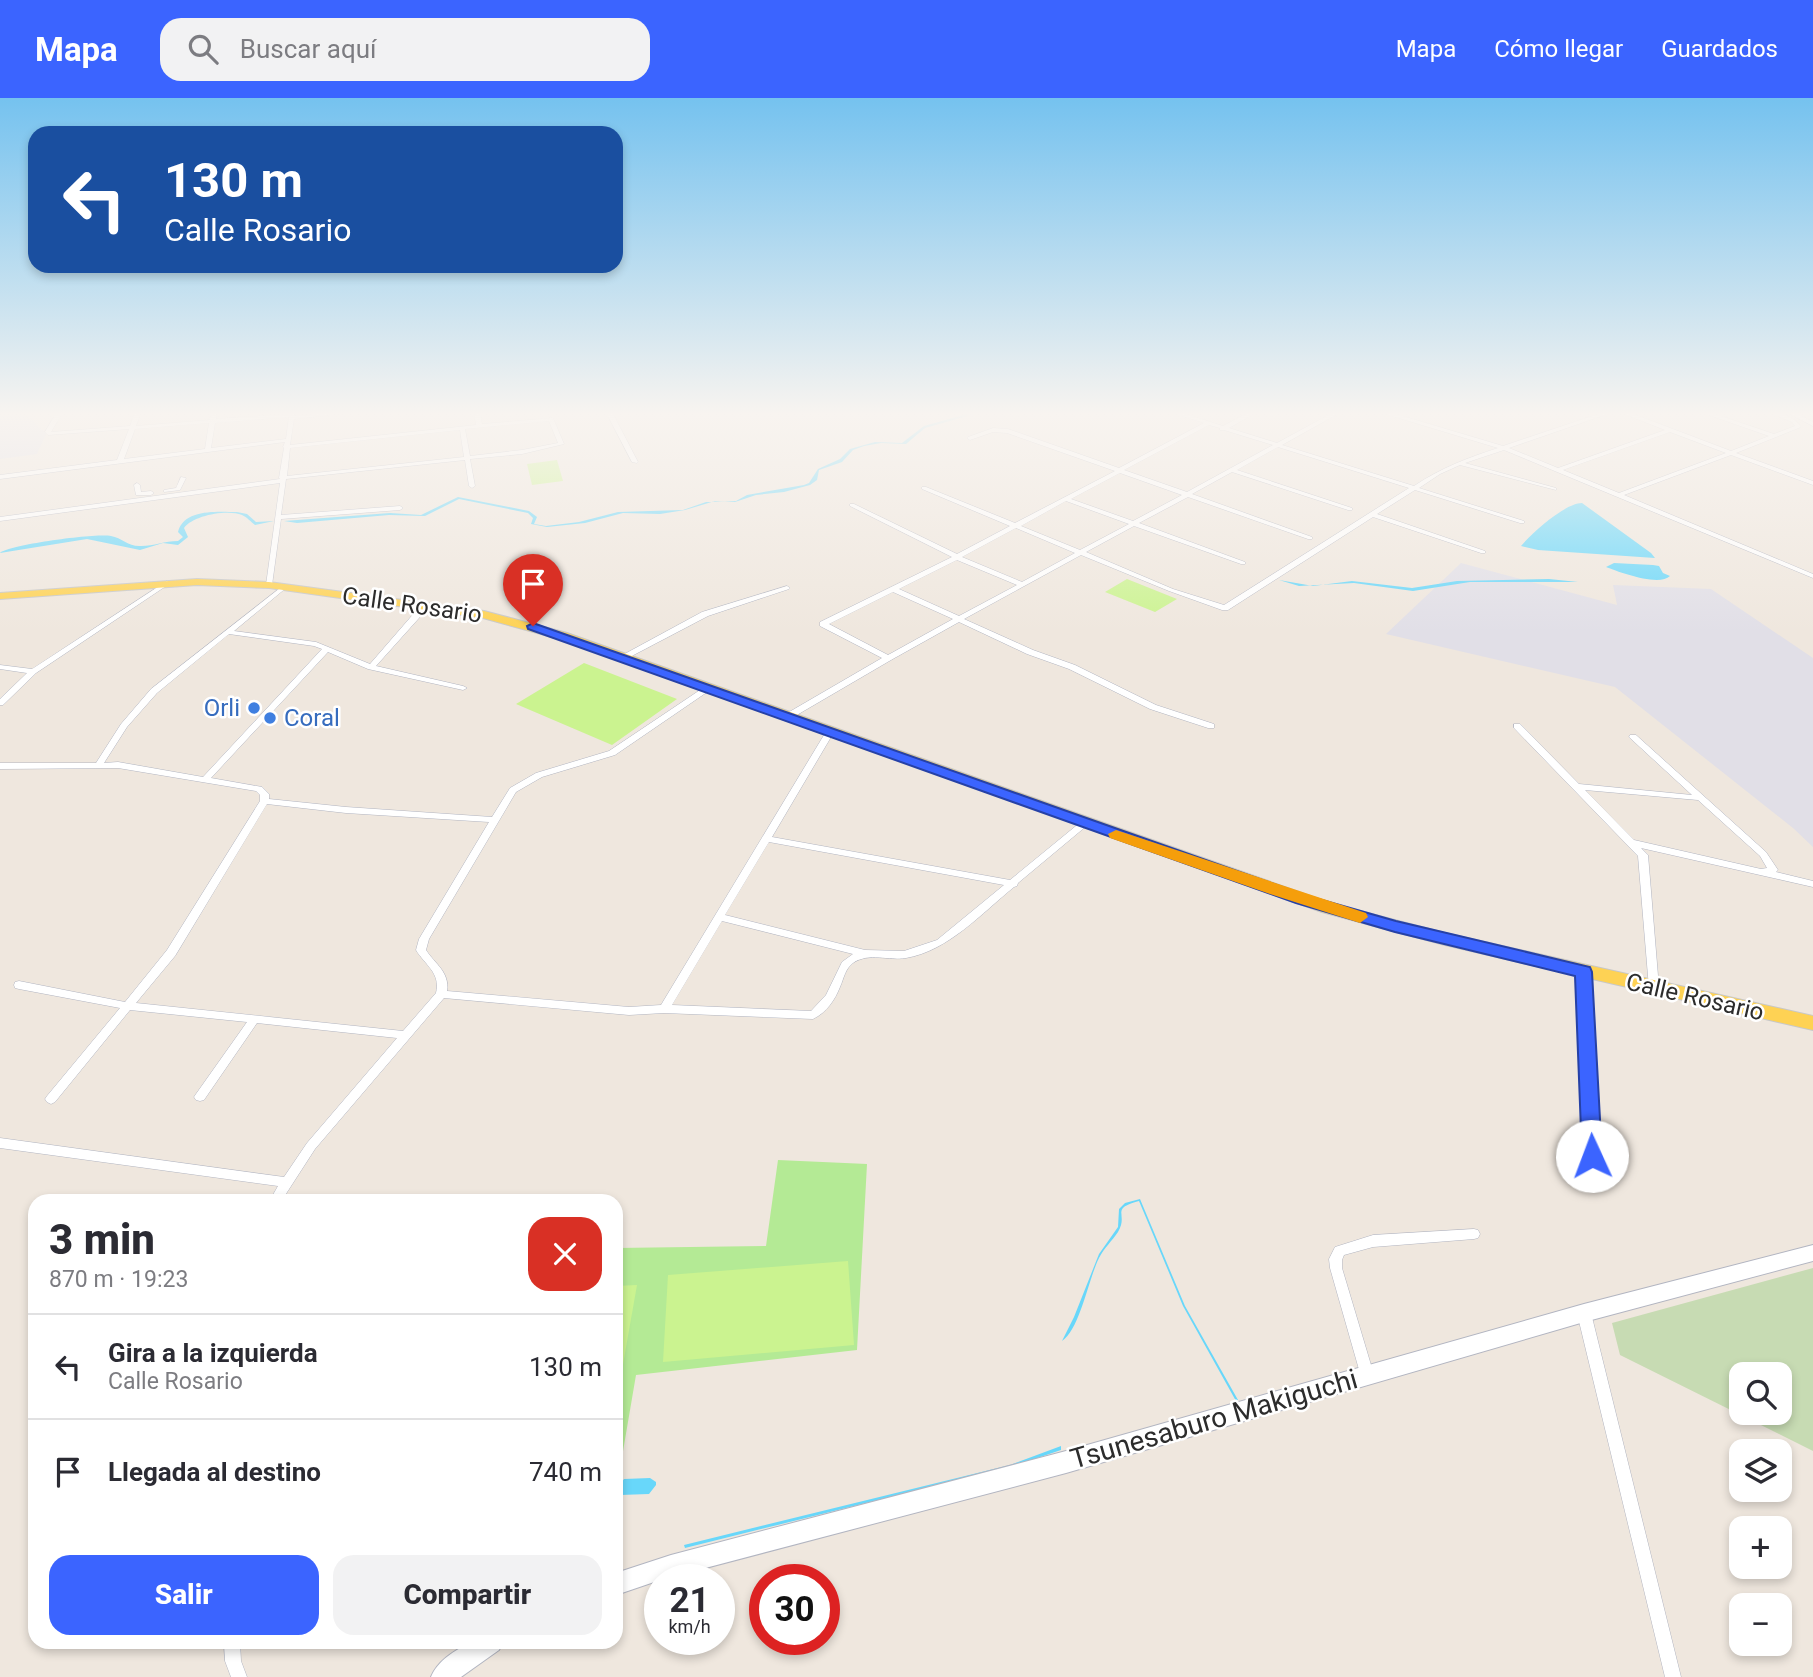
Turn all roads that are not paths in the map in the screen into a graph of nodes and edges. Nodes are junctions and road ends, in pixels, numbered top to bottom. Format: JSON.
{"nodes":[{"id":1,"x":137,"y":485,"type":"dead end"},
{"id":2,"x":180,"y":486,"type":"edge"},
{"id":3,"x":234,"y":486,"type":"edge"},
{"id":4,"x":282,"y":486,"type":"edge"},
{"id":5,"x":1092,"y":486,"type":"edge"},
{"id":6,"x":1163,"y":486,"type":"edge"},
{"id":7,"x":1206,"y":486,"type":"edge"},
{"id":8,"x":1279,"y":486,"type":"edge"},
{"id":9,"x":1403,"y":486,"type":"edge"},
{"id":10,"x":1415,"y":486,"type":"edge"},
{"id":11,"x":1545,"y":486,"type":"edge"},
{"id":12,"x":1599,"y":486,"type":"edge"},
{"id":13,"x":1645,"y":486,"type":"edge"},
{"id":14,"x":924,"y":488,"type":"dead end"},
{"id":15,"x":1411,"y":488,"type":"junction"},
{"id":16,"x":1554,"y":488,"type":"dead end"},
{"id":17,"x":156,"y":495,"type":"junction"},
{"id":18,"x":1189,"y":495,"type":"junction"},
{"id":19,"x":1620,"y":495,"type":"junction"},
{"id":20,"x":1066,"y":499,"type":"junction"},
{"id":21,"x":852,"y":505,"type":"dead end"},
{"id":22,"x":400,"y":508,"type":"dead end"},
{"id":23,"x":1350,"y":509,"type":"dead end"},
{"id":24,"x":1373,"y":515,"type":"junction"},
{"id":25,"x":280,"y":517,"type":"junction"},
{"id":26,"x":0,"y":519,"type":"edge"},
{"id":27,"x":1522,"y":522,"type":"dead end"},
{"id":28,"x":1134,"y":524,"type":"junction"},
{"id":29,"x":1014,"y":526,"type":"junction"},
{"id":30,"x":1310,"y":538,"type":"dead end"},
{"id":31,"x":1483,"y":552,"type":"dead end"},
{"id":32,"x":1083,"y":554,"type":"junction"},
{"id":33,"x":957,"y":557,"type":"junction"},
{"id":34,"x":1243,"y":563,"type":"dead end"},
{"id":35,"x":1813,"y":576,"type":"edge"},
{"id":36,"x":167,"y":583,"type":"junction"},
{"id":37,"x":269,"y":585,"type":"junction"},
{"id":38,"x":1023,"y":586,"type":"junction"},
{"id":39,"x":285,"y":587,"type":"junction"},
{"id":40,"x":787,"y":588,"type":"dead end"},
{"id":41,"x":893,"y":589,"type":"junction"},
{"id":42,"x":0,"y":596,"type":"edge"},
{"id":43,"x":425,"y":606,"type":"junction"},
{"id":44,"x":961,"y":620,"type":"junction"},
{"id":45,"x":228,"y":632,"type":"junction"},
{"id":46,"x":327,"y":648,"type":"junction"},
{"id":47,"x":623,"y":657,"type":"junction"},
{"id":48,"x":888,"y":658,"type":"junction"},
{"id":49,"x":0,"y":667,"type":"edge"},
{"id":50,"x":371,"y":667,"type":"junction"},
{"id":51,"x":33,"y":671,"type":"junction"},
{"id":52,"x":463,"y":688,"type":"dead end"},
{"id":53,"x":709,"y":688,"type":"junction"},
{"id":54,"x":0,"y":703,"type":"edge"},
{"id":55,"x":787,"y":717,"type":"junction"},
{"id":56,"x":1211,"y":726,"type":"dead end"},
{"id":57,"x":1517,"y":726,"type":"dead end"},
{"id":58,"x":830,"y":732,"type":"junction"},
{"id":59,"x":1633,"y":737,"type":"dead end"},
{"id":60,"x":99,"y":764,"type":"junction"},
{"id":61,"x":0,"y":766,"type":"edge"},
{"id":62,"x":206,"y":779,"type":"junction"},
{"id":63,"x":1578,"y":788,"type":"junction"},
{"id":64,"x":1701,"y":798,"type":"junction"},
{"id":65,"x":264,"y":801,"type":"junction"},
{"id":66,"x":494,"y":820,"type":"junction"},
{"id":67,"x":1085,"y":824,"type":"junction"},
{"id":68,"x":766,"y":839,"type":"junction"},
{"id":69,"x":1633,"y":843,"type":"junction"},
{"id":70,"x":1761,"y":872,"type":"junction"},
{"id":71,"x":1014,"y":884,"type":"junction"},
{"id":72,"x":1813,"y":884,"type":"edge"},
{"id":73,"x":719,"y":917,"type":"junction"},
{"id":74,"x":865,"y":954,"type":"junction"},
{"id":75,"x":1584,"y":972,"type":"junction"},
{"id":76,"x":19,"y":985,"type":"dead end"},
{"id":77,"x":1654,"y":988,"type":"junction"},
{"id":78,"x":441,"y":994,"type":"junction"},
{"id":79,"x":128,"y":1006,"type":"junction"},
{"id":80,"x":664,"y":1009,"type":"junction"},
{"id":81,"x":254,"y":1020,"type":"junction"},
{"id":82,"x":1813,"y":1023,"type":"edge"},
{"id":83,"x":406,"y":1035,"type":"junction"},
{"id":84,"x":200,"y":1097,"type":"dead end"},
{"id":85,"x":51,"y":1099,"type":"dead end"},
{"id":86,"x":0,"y":1143,"type":"edge"},
{"id":87,"x":1592,"y":1156,"type":"dead end"},
{"id":88,"x":286,"y":1182,"type":"junction"},
{"id":89,"x":279,"y":1194,"type":"edge"},
{"id":90,"x":1474,"y":1234,"type":"dead end"},
{"id":91,"x":1813,"y":1253,"type":"edge"},
{"id":92,"x":1584,"y":1313,"type":"junction"},
{"id":93,"x":1367,"y":1375,"type":"junction"},
{"id":94,"x":623,"y":1582,"type":"edge"},
{"id":95,"x":232,"y":1649,"type":"edge"},
{"id":96,"x":480,"y":1649,"type":"edge"},
{"id":97,"x":239,"y":1677,"type":"edge"},
{"id":98,"x":443,"y":1677,"type":"edge"},
{"id":99,"x":1673,"y":1677,"type":"edge"}],
"edges":[{"from":1,"to":17,"type":"street"},
{"from":2,"to":17,"type":"street"},
{"from":3,"to":17,"type":"street"},
{"from":4,"to":25,"type":"street"},
{"from":5,"to":20,"type":"street"},
{"from":6,"to":18,"type":"street"},
{"from":7,"to":18,"type":"street"},
{"from":8,"to":23,"type":"street"},
{"from":9,"to":15,"type":"street"},
{"from":10,"to":15,"type":"street"},
{"from":11,"to":16,"type":"street"},
{"from":12,"to":19,"type":"street"},
{"from":13,"to":19,"type":"street"},
{"from":14,"to":29,"type":"street"},
{"from":15,"to":24,"type":"street"},
{"from":15,"to":27,"type":"street"},
{"from":17,"to":26,"type":"street"},
{"from":18,"to":28,"type":"street"},
{"from":18,"to":30,"type":"street"},
{"from":19,"to":35,"type":"street"},
{"from":20,"to":28,"type":"street"},
{"from":20,"to":29,"type":"street"},
{"from":21,"to":33,"type":"street"},
{"from":22,"to":25,"type":"street"},
{"from":24,"to":31,"type":"street"},
{"from":24,"to":32,"type":"street"},
{"from":25,"to":37,"type":"street"},
{"from":28,"to":32,"type":"street"},
{"from":28,"to":34,"type":"street"},
{"from":29,"to":32,"type":"street"},
{"from":29,"to":33,"type":"street"},
{"from":32,"to":38,"type":"street"},
{"from":33,"to":38,"type":"street"},
{"from":33,"to":41,"type":"street"},
{"from":36,"to":37,"type":"main road","name":"Calle Rosario"},
{"from":36,"to":42,"type":"main road","name":"Calle Rosario"},
{"from":36,"to":51,"type":"street"},
{"from":37,"to":39,"type":"main road","name":"Calle Rosario"},
{"from":38,"to":44,"type":"street"},
{"from":39,"to":43,"type":"main road","name":"Calle Rosario"},
{"from":39,"to":45,"type":"street"},
{"from":40,"to":47,"type":"street"},
{"from":41,"to":44,"type":"street"},
{"from":41,"to":48,"type":"street"},
{"from":43,"to":47,"type":"main road","name":"Calle Rosario"},
{"from":43,"to":50,"type":"street"},
{"from":44,"to":48,"type":"street"},
{"from":44,"to":56,"type":"street"},
{"from":45,"to":46,"type":"street"},
{"from":45,"to":60,"type":"street"},
{"from":46,"to":50,"type":"street"},
{"from":46,"to":62,"type":"street"},
{"from":47,"to":53,"type":"main road","name":"Calle Rosario"},
{"from":48,"to":55,"type":"street"},
{"from":49,"to":51,"type":"street"},
{"from":50,"to":52,"type":"street"},
{"from":51,"to":54,"type":"street"},
{"from":53,"to":55,"type":"main road","name":"Calle Rosario"},
{"from":53,"to":66,"type":"street"},
{"from":55,"to":58,"type":"main road","name":"Calle Rosario"},
{"from":57,"to":63,"type":"street"},
{"from":58,"to":67,"type":"main road","name":"Calle Rosario"},
{"from":58,"to":68,"type":"street"},
{"from":59,"to":64,"type":"street"},
{"from":60,"to":61,"type":"street"},
{"from":60,"to":62,"type":"street"},
{"from":62,"to":65,"type":"street"},
{"from":63,"to":64,"type":"street"},
{"from":63,"to":69,"type":"street"},
{"from":64,"to":70,"type":"street"},
{"from":65,"to":66,"type":"street"},
{"from":65,"to":79,"type":"street"},
{"from":66,"to":78,"type":"street"},
{"from":67,"to":71,"type":"street"},
{"from":67,"to":75,"type":"main road","name":"Calle Rosario"},
{"from":68,"to":71,"type":"street"},
{"from":68,"to":73,"type":"street"},
{"from":69,"to":70,"type":"street"},
{"from":69,"to":77,"type":"street"},
{"from":70,"to":72,"type":"street"},
{"from":71,"to":74,"type":"street"},
{"from":73,"to":74,"type":"street"},
{"from":73,"to":80,"type":"street"},
{"from":74,"to":80,"type":"street"},
{"from":75,"to":77,"type":"main road","name":"Calle Rosario"},
{"from":75,"to":87,"type":"street"},
{"from":76,"to":79,"type":"street"},
{"from":77,"to":82,"type":"main road","name":"Calle Rosario"},
{"from":78,"to":80,"type":"street"},
{"from":78,"to":83,"type":"street"},
{"from":79,"to":81,"type":"street"},
{"from":79,"to":85,"type":"street"},
{"from":81,"to":83,"type":"street"},
{"from":81,"to":84,"type":"street"},
{"from":83,"to":88,"type":"street"},
{"from":86,"to":88,"type":"street"},
{"from":88,"to":89,"type":"street"},
{"from":90,"to":93,"type":"street"},
{"from":91,"to":92,"type":"street","name":"Tsunesaburo Makiguchi"},
{"from":92,"to":93,"type":"street","name":"Tsunesaburo Makiguchi"},
{"from":92,"to":99,"type":"street"},
{"from":93,"to":94,"type":"street","name":"Tsunesaburo Makiguchi"},
{"from":95,"to":97,"type":"street"},
{"from":96,"to":98,"type":"street"}]}
